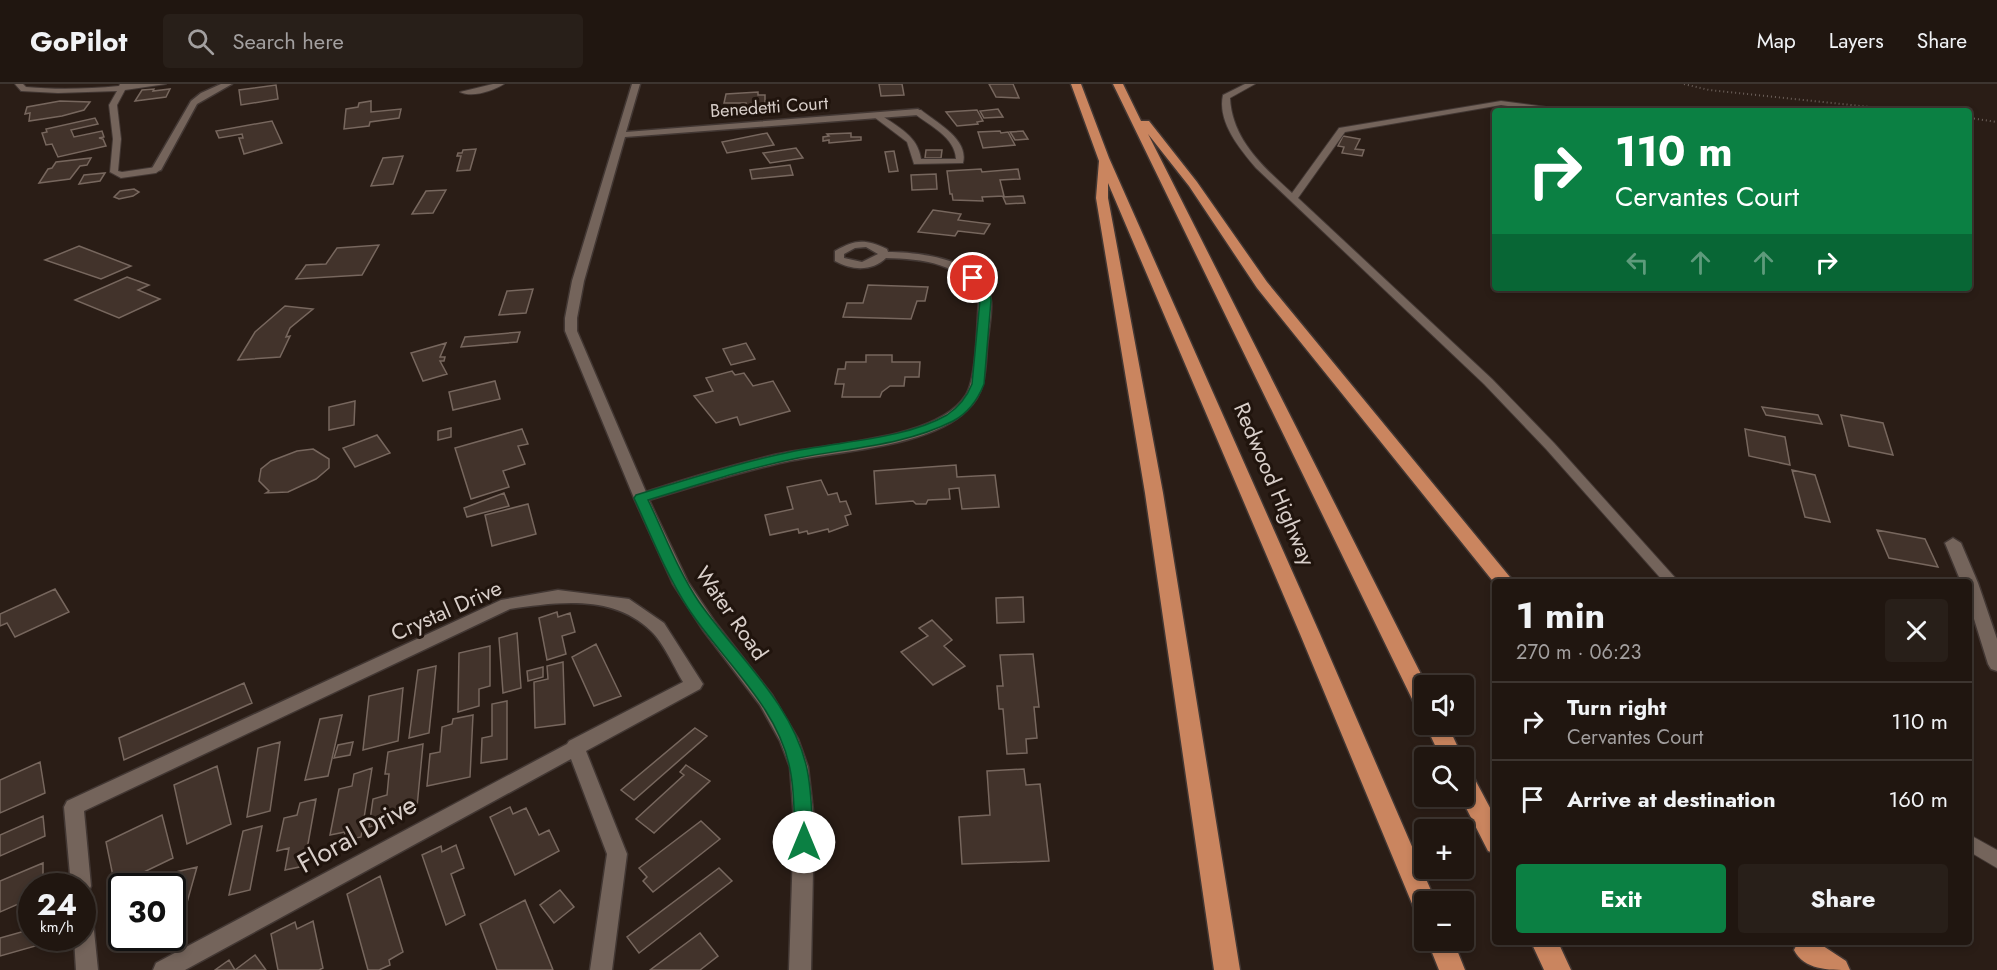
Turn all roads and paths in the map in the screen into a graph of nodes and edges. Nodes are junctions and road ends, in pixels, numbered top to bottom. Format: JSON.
{"nodes":[{"id":1,"x":19,"y":84,"type":"edge"},
{"id":2,"x":162,"y":84,"type":"edge"},
{"id":3,"x":228,"y":84,"type":"edge"},
{"id":4,"x":500,"y":84,"type":"edge"},
{"id":5,"x":636,"y":84,"type":"edge"},
{"id":6,"x":1076,"y":84,"type":"edge"},
{"id":7,"x":1251,"y":84,"type":"edge"},
{"id":8,"x":1684,"y":84,"type":"edge"},
{"id":9,"x":124,"y":86,"type":"edge"},
{"id":10,"x":1121,"y":90,"type":"edge"},
{"id":11,"x":464,"y":92,"type":"dead end"},
{"id":12,"x":1537,"y":108,"type":"edge"},
{"id":13,"x":1879,"y":108,"type":"edge"},
{"id":14,"x":918,"y":112,"type":"joint"},
{"id":15,"x":878,"y":117,"type":"junction"},
{"id":16,"x":1972,"y":118,"type":"edge"},
{"id":17,"x":1997,"y":122,"type":"edge"},
{"id":18,"x":622,"y":135,"type":"junction"},
{"id":19,"x":1103,"y":158,"type":"junction"},
{"id":20,"x":156,"y":170,"type":"joint"},
{"id":21,"x":1293,"y":198,"type":"junction"},
{"id":22,"x":883,"y":255,"type":"dead end"},
{"id":23,"x":641,"y":498,"type":"junction"},
{"id":24,"x":1953,"y":543,"type":"dead end"},
{"id":25,"x":1502,"y":579,"type":"edge"},
{"id":26,"x":1669,"y":579,"type":"edge"},
{"id":27,"x":1968,"y":579,"type":"edge"},
{"id":28,"x":1972,"y":591,"type":"edge"},
{"id":29,"x":1997,"y":664,"type":"edge"},
{"id":30,"x":1414,"y":681,"type":"edge"},
{"id":31,"x":575,"y":746,"type":"junction"},
{"id":32,"x":1474,"y":801,"type":"edge"},
{"id":33,"x":1492,"y":836,"type":"edge"},
{"id":34,"x":1972,"y":844,"type":"edge"},
{"id":35,"x":1997,"y":860,"type":"edge"},
{"id":36,"x":80,"y":873,"type":"edge"},
{"id":37,"x":1419,"y":891,"type":"edge"},
{"id":38,"x":1546,"y":945,"type":"edge"},
{"id":39,"x":85,"y":951,"type":"edge"},
{"id":40,"x":1444,"y":951,"type":"edge"},
{"id":41,"x":1810,"y":954,"type":"edge"},
{"id":42,"x":87,"y":970,"type":"edge"},
{"id":43,"x":164,"y":970,"type":"edge"},
{"id":44,"x":601,"y":970,"type":"edge"},
{"id":45,"x":800,"y":970,"type":"edge"},
{"id":46,"x":1227,"y":970,"type":"edge"},
{"id":47,"x":1452,"y":970,"type":"edge"},
{"id":48,"x":1558,"y":970,"type":"edge"},
{"id":49,"x":1837,"y":970,"type":"edge"}],
"edges":[{"from":1,"to":9,"type":"lane"},
{"from":2,"to":9,"type":"lane"},
{"from":3,"to":20,"type":"street"},
{"from":4,"to":11,"type":"lane"},
{"from":5,"to":18,"type":"street","name":"Water Road"},
{"from":6,"to":19,"type":"highway","name":"Redwood Highway"},
{"from":7,"to":21,"type":"lane"},
{"from":8,"to":13,"type":"path"},
{"from":9,"to":20,"type":"lane"},
{"from":10,"to":25,"type":"highway"},
{"from":10,"to":30,"type":"highway","name":"Redwood Highway"},
{"from":12,"to":21,"type":"lane"},
{"from":14,"to":15,"type":"street","name":"Benedetti Court"},
{"from":14,"to":15,"type":"lane"},
{"from":15,"to":18,"type":"street","name":"Benedetti Court"},
{"from":16,"to":17,"type":"path"},
{"from":18,"to":23,"type":"street","name":"Water Road"},
{"from":19,"to":37,"type":"highway","name":"Redwood Highway"},
{"from":19,"to":46,"type":"highway"},
{"from":21,"to":26,"type":"lane"},
{"from":22,"to":23,"type":"street"},
{"from":23,"to":45,"type":"street","name":"Water Road"},
{"from":24,"to":27,"type":"street"},
{"from":28,"to":29,"type":"street"},
{"from":31,"to":36,"type":"street","name":"Crystal Drive"},
{"from":31,"to":43,"type":"street","name":"Floral Drive"},
{"from":31,"to":44,"type":"street"},
{"from":32,"to":33,"type":"highway"},
{"from":34,"to":35,"type":"lane"},
{"from":38,"to":48,"type":"highway"},
{"from":39,"to":42,"type":"street"},
{"from":40,"to":47,"type":"highway"},
{"from":41,"to":49,"type":"highway"}]}
